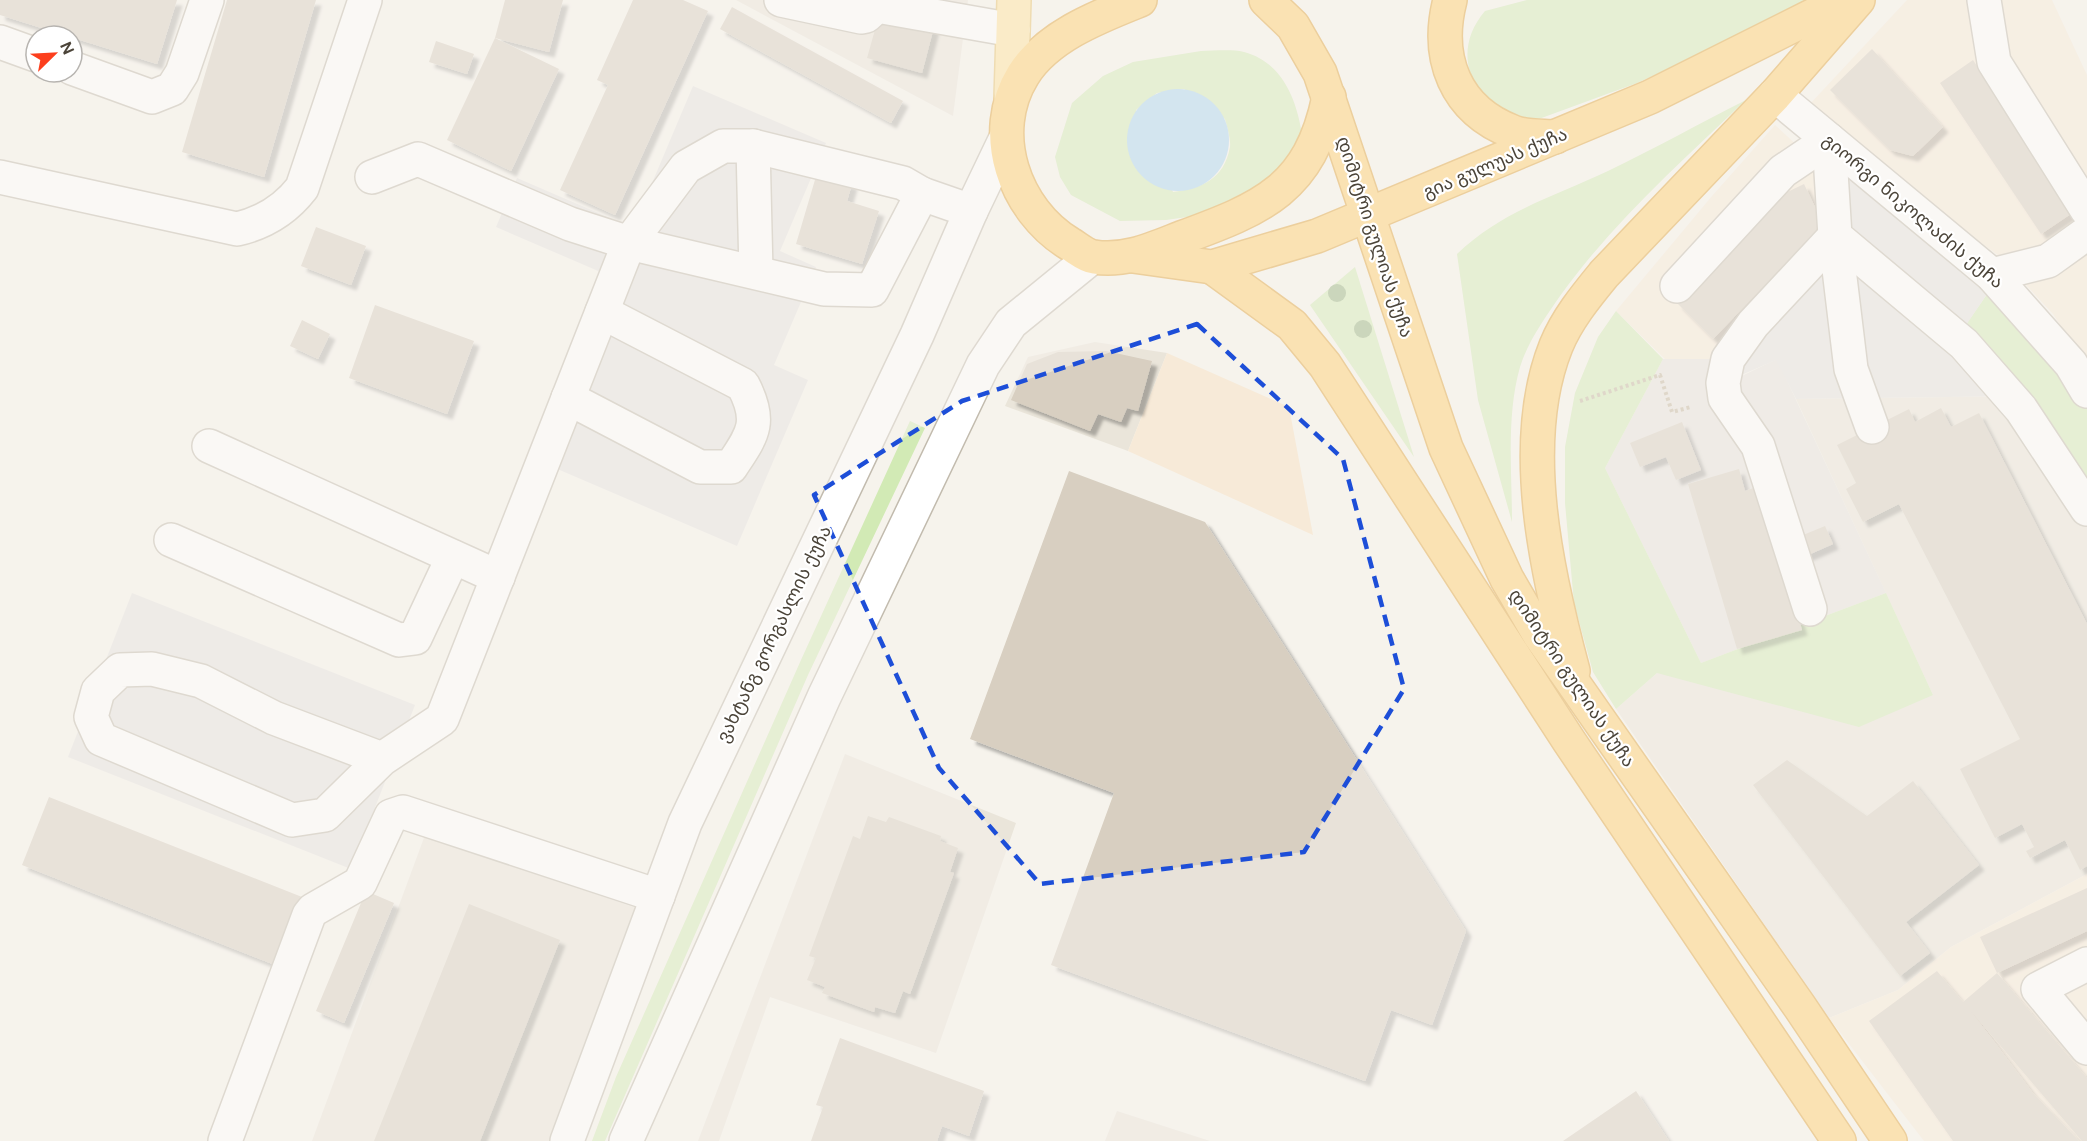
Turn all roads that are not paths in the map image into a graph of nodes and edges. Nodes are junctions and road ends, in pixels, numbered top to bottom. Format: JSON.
{"nodes":[{"id":1,"x":207,"y":0,"type":"edge"},
{"id":2,"x":365,"y":0,"type":"edge"},
{"id":3,"x":781,"y":0,"type":"edge"},
{"id":4,"x":1140,"y":0,"type":"edge"},
{"id":5,"x":1266,"y":0,"type":"edge"},
{"id":6,"x":1450,"y":0,"type":"edge"},
{"id":7,"x":1839,"y":0,"type":"edge"},
{"id":8,"x":1858,"y":0,"type":"edge"},
{"id":9,"x":1984,"y":0,"type":"edge"},
{"id":10,"x":1013,"y":15,"type":"edge"},
{"id":11,"x":0,"y":42,"type":"edge"},
{"id":12,"x":24,"y":51,"type":"edge"},
{"id":13,"x":84,"y":72,"type":"edge"},
{"id":14,"x":1775,"y":95,"type":"junction"},
{"id":15,"x":1329,"y":97,"type":"junction"},
{"id":16,"x":1011,"y":98,"type":"junction"},
{"id":17,"x":1555,"y":137,"type":"junction"},
{"id":18,"x":1006,"y":138,"type":"junction"},
{"id":19,"x":1829,"y":140,"type":"junction"},
{"id":20,"x":753,"y":146,"type":"junction"},
{"id":21,"x":0,"y":177,"type":"edge"},
{"id":22,"x":372,"y":177,"type":"dead end"},
{"id":23,"x":922,"y":194,"type":"junction"},
{"id":24,"x":2087,"y":210,"type":"edge"},
{"id":25,"x":971,"y":211,"type":"junction"},
{"id":26,"x":1368,"y":217,"type":"junction"},
{"id":27,"x":2087,"y":233,"type":"edge"},
{"id":28,"x":1835,"y":236,"type":"junction"},
{"id":29,"x":629,"y":243,"type":"junction"},
{"id":30,"x":1133,"y":256,"type":"junction"},
{"id":31,"x":1092,"y":257,"type":"junction"},
{"id":32,"x":1212,"y":267,"type":"junction"},
{"id":33,"x":756,"y":272,"type":"junction"},
{"id":34,"x":1992,"y":275,"type":"junction"},
{"id":35,"x":1677,"y":286,"type":"dead end"},
{"id":36,"x":602,"y":312,"type":"junction"},
{"id":37,"x":2087,"y":391,"type":"edge"},
{"id":38,"x":568,"y":398,"type":"junction"},
{"id":39,"x":1872,"y":427,"type":"dead end"},
{"id":40,"x":208,"y":446,"type":"dead end"},
{"id":41,"x":2087,"y":509,"type":"edge"},
{"id":42,"x":171,"y":540,"type":"dead end"},
{"id":43,"x":453,"y":557,"type":"junction"},
{"id":44,"x":498,"y":576,"type":"junction"},
{"id":45,"x":1810,"y":609,"type":"dead end"},
{"id":46,"x":1579,"y":693,"type":"junction"},
{"id":47,"x":382,"y":759,"type":"junction"},
{"id":48,"x":658,"y":896,"type":"junction"},
{"id":49,"x":2087,"y":964,"type":"edge"},
{"id":50,"x":2087,"y":1048,"type":"edge"},
{"id":51,"x":225,"y":1141,"type":"edge"},
{"id":52,"x":567,"y":1141,"type":"edge"},
{"id":53,"x":626,"y":1141,"type":"edge"},
{"id":54,"x":1839,"y":1141,"type":"edge"},
{"id":55,"x":1890,"y":1141,"type":"edge"}],
"edges":[{"from":1,"to":13,"type":"street"},
{"from":2,"to":21,"type":"street"},
{"from":3,"to":10,"type":"street"},
{"from":4,"to":16,"type":"highway"},
{"from":5,"to":15,"type":"highway","name":"დიმიტრი გულიას ქუჩა"},
{"from":6,"to":17,"type":"highway"},
{"from":7,"to":17,"type":"highway","name":"გია გულუას ქუჩა"},
{"from":8,"to":14,"type":"highway"},
{"from":9,"to":24,"type":"street"},
{"from":10,"to":16,"type":"main road"},
{"from":11,"to":12,"type":"street"},
{"from":14,"to":19,"type":"street","name":"გიორგი ნიკოლაძის ქუჩა"},
{"from":14,"to":46,"type":"highway"},
{"from":15,"to":26,"type":"highway","name":"დიმიტრი გულიას ქუჩა"},
{"from":15,"to":30,"type":"highway"},
{"from":16,"to":18,"type":"highway"},
{"from":17,"to":26,"type":"highway","name":"გია გულუას ქუჩა"},
{"from":18,"to":25,"type":"street","name":"ვახტანგ გორგასლის ქუჩა"},
{"from":18,"to":31,"type":"highway"},
{"from":19,"to":28,"type":"street"},
{"from":19,"to":34,"type":"street","name":"გიორგი ნიკოლაძის ქუჩა"},
{"from":19,"to":35,"type":"street"},
{"from":20,"to":23,"type":"street"},
{"from":20,"to":29,"type":"street"},
{"from":20,"to":33,"type":"street"},
{"from":22,"to":29,"type":"street"},
{"from":23,"to":25,"type":"street"},
{"from":23,"to":33,"type":"street"},
{"from":25,"to":48,"type":"street","name":"ვახტანგ გორგასლის ქუჩა"},
{"from":26,"to":32,"type":"highway","name":"გია გულუას ქუჩა"},
{"from":26,"to":46,"type":"highway","name":"დიმიტრი გულიას ქუჩა"},
{"from":27,"to":34,"type":"street"},
{"from":28,"to":39,"type":"street"},
{"from":28,"to":41,"type":"street"},
{"from":28,"to":45,"type":"street"},
{"from":29,"to":33,"type":"street"},
{"from":29,"to":36,"type":"street"},
{"from":30,"to":31,"type":"highway"},
{"from":30,"to":32,"type":"highway","name":"გია გულუას ქუჩა"},
{"from":31,"to":53,"type":"street"},
{"from":32,"to":54,"type":"highway","name":"დიმიტრი გულიას ქუჩა"},
{"from":34,"to":37,"type":"street","name":"გიორგი ნიკოლაძის ქუჩა"},
{"from":36,"to":38,"type":"street"},
{"from":36,"to":38,"type":"street"},
{"from":38,"to":44,"type":"street"},
{"from":40,"to":43,"type":"street"},
{"from":42,"to":43,"type":"street"},
{"from":43,"to":44,"type":"street"},
{"from":44,"to":47,"type":"street"},
{"from":46,"to":55,"type":"highway","name":"დიმიტრი გულიას ქუჩა"},
{"from":47,"to":47,"type":"street"},
{"from":48,"to":51,"type":"street"},
{"from":48,"to":52,"type":"street","name":"ვახტანგ გორგასლის ქუჩა"},
{"from":49,"to":50,"type":"street"}]}
